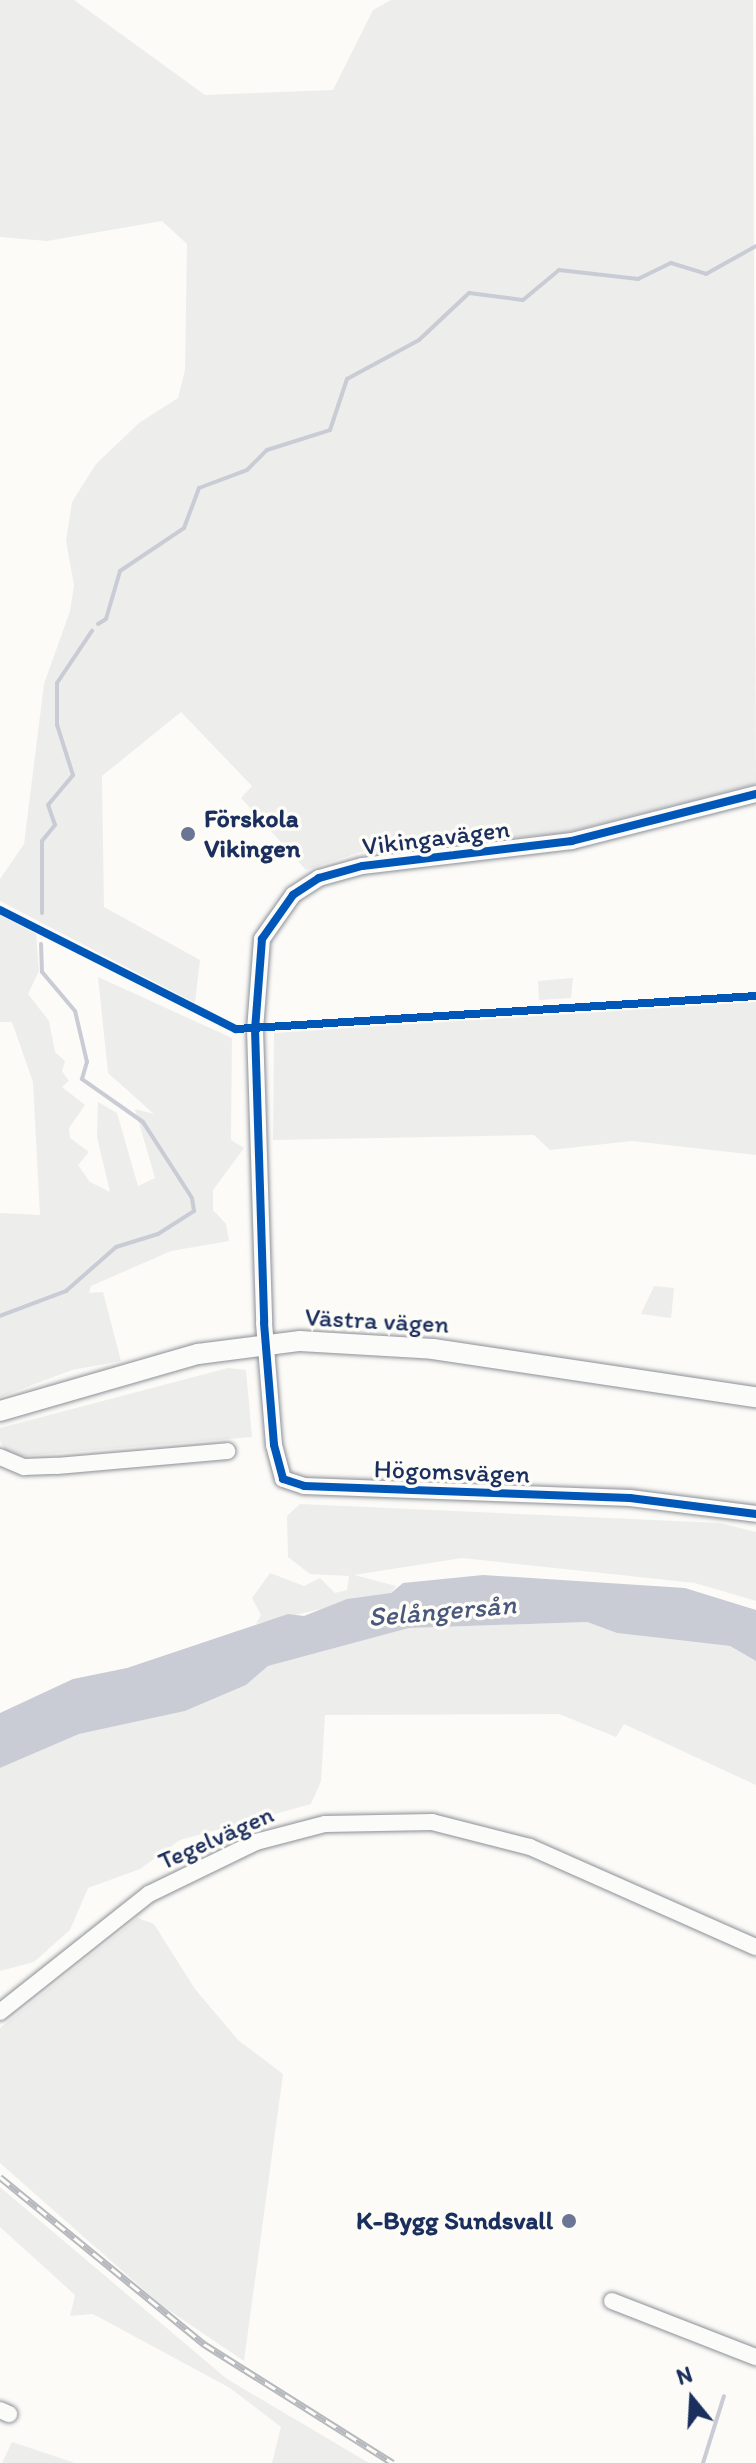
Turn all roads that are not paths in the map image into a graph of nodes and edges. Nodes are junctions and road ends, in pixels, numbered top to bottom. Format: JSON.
{"nodes":[{"id":1,"x":756,"y":794,"type":"edge"},
{"id":2,"x":266,"y":1344,"type":"junction"},
{"id":3,"x":756,"y":1397,"type":"edge"},
{"id":4,"x":0,"y":1411,"type":"edge"},
{"id":5,"x":227,"y":1451,"type":"dead end"},
{"id":6,"x":0,"y":1457,"type":"edge"},
{"id":7,"x":756,"y":1514,"type":"edge"},
{"id":8,"x":756,"y":1947,"type":"edge"},
{"id":9,"x":0,"y":2012,"type":"edge"},
{"id":10,"x":612,"y":2301,"type":"dead end"},
{"id":11,"x":756,"y":2357,"type":"edge"}],
"edges":[{"from":1,"to":2,"type":"street","name":"Vikingavägen"},
{"from":2,"to":3,"type":"street","name":"Västra vägen"},
{"from":2,"to":4,"type":"street","name":"Västra vägen"},
{"from":2,"to":7,"type":"street","name":"Högomsvägen"},
{"from":5,"to":6,"type":"street"},
{"from":8,"to":9,"type":"street","name":"Tegelvägen"},
{"from":10,"to":11,"type":"street"}]}
